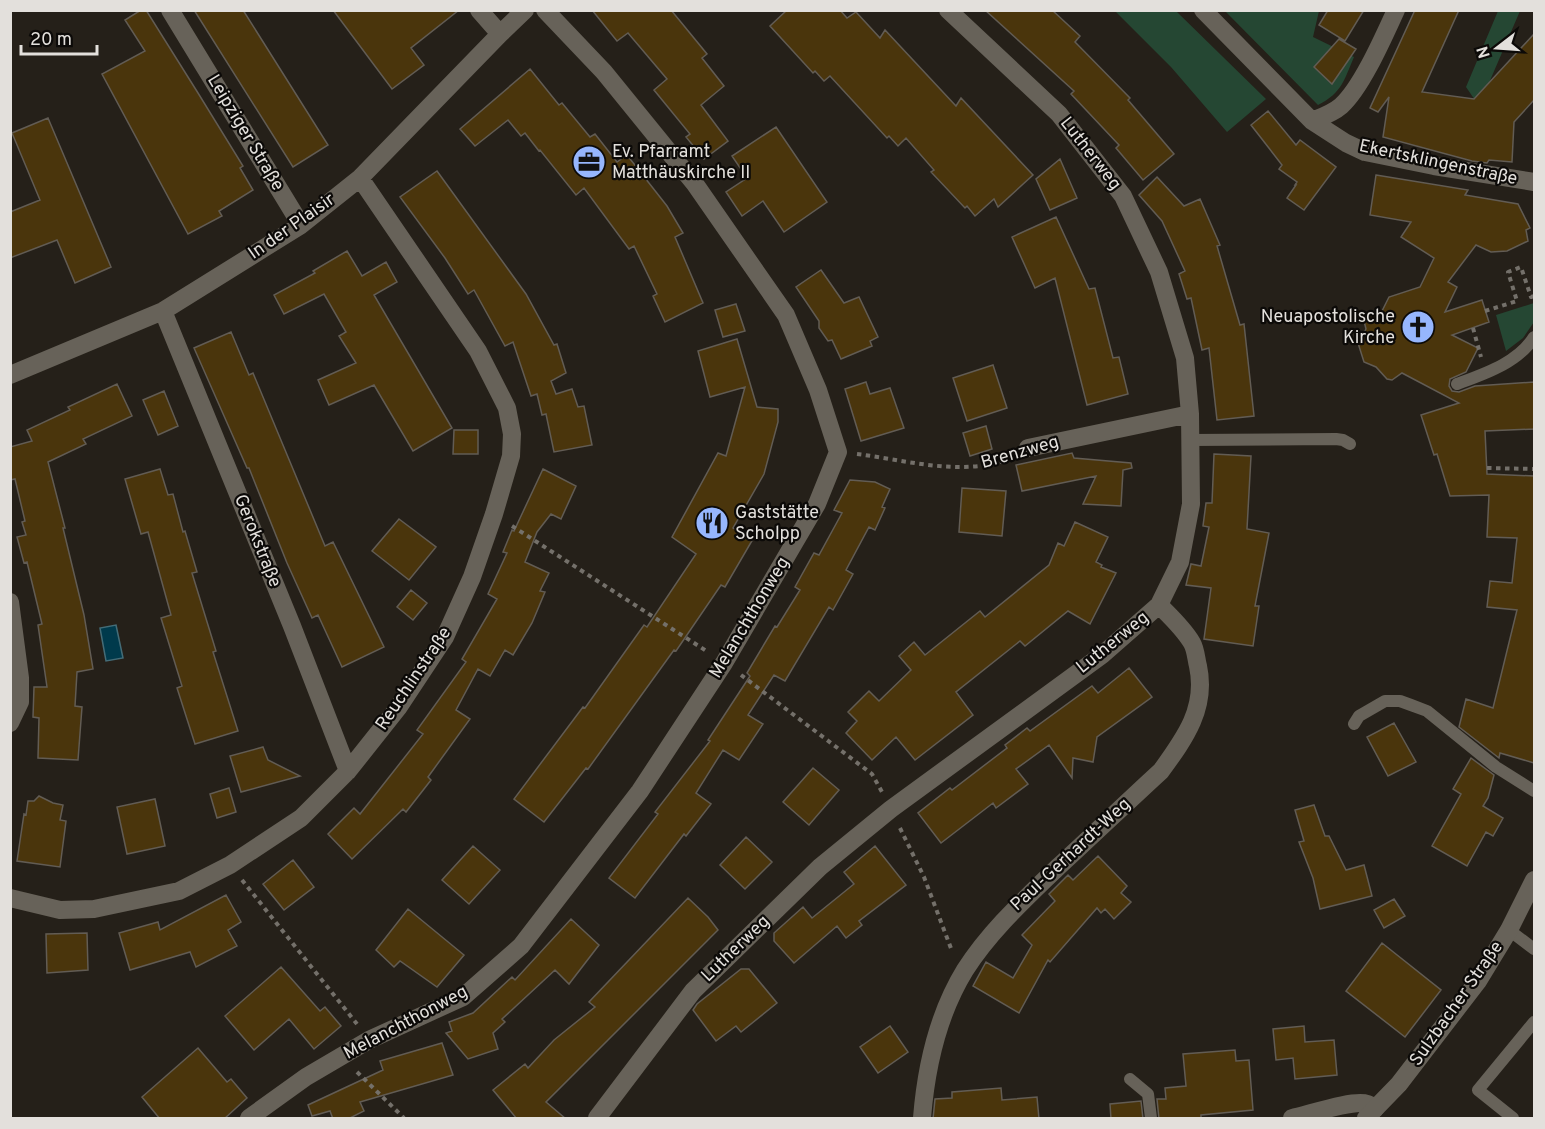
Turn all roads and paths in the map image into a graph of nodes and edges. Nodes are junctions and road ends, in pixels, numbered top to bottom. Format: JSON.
{"nodes":[{"id":1,"x":170,"y":10,"type":"edge"},
{"id":2,"x":479,"y":10,"type":"edge"},
{"id":3,"x":525,"y":10,"type":"edge"},
{"id":4,"x":545,"y":10,"type":"edge"},
{"id":5,"x":948,"y":10,"type":"edge"},
{"id":6,"x":1203,"y":10,"type":"edge"},
{"id":7,"x":1396,"y":10,"type":"edge"},
{"id":8,"x":500,"y":33,"type":"junction"},
{"id":9,"x":1312,"y":121,"type":"junction"},
{"id":10,"x":360,"y":178,"type":"junction"},
{"id":11,"x":1534,"y":182,"type":"edge"},
{"id":12,"x":301,"y":225,"type":"junction"},
{"id":13,"x":1534,"y":296,"type":"edge"},
{"id":14,"x":163,"y":311,"type":"junction"},
{"id":15,"x":1485,"y":311,"type":"dead end"},
{"id":16,"x":1473,"y":328,"type":"dead end"},
{"id":17,"x":1534,"y":337,"type":"edge"},
{"id":18,"x":1484,"y":366,"type":"dead end"},
{"id":19,"x":10,"y":375,"type":"edge"},
{"id":20,"x":1457,"y":384,"type":"dead end"},
{"id":21,"x":1190,"y":414,"type":"junction"},
{"id":22,"x":1190,"y":440,"type":"junction"},
{"id":23,"x":1350,"y":444,"type":"dead end"},
{"id":24,"x":1028,"y":448,"type":"joint"},
{"id":25,"x":885,"y":458,"type":"dead end"},
{"id":26,"x":1486,"y":468,"type":"dead end"},
{"id":27,"x":1534,"y":469,"type":"edge"},
{"id":28,"x":494,"y":514,"type":"junction"},
{"id":29,"x":10,"y":602,"type":"edge"},
{"id":30,"x":1159,"y":605,"type":"junction"},
{"id":31,"x":724,"y":663,"type":"junction"},
{"id":32,"x":10,"y":723,"type":"edge"},
{"id":33,"x":1354,"y":724,"type":"dead end"},
{"id":34,"x":348,"y":771,"type":"junction"},
{"id":35,"x":1534,"y":791,"type":"edge"},
{"id":36,"x":891,"y":809,"type":"junction"},
{"id":37,"x":903,"y":833,"type":"dead end"},
{"id":38,"x":230,"y":865,"type":"junction"},
{"id":39,"x":1534,"y":880,"type":"edge"},
{"id":40,"x":10,"y":898,"type":"edge"},
{"id":41,"x":1509,"y":930,"type":"junction"},
{"id":42,"x":1534,"y":949,"type":"edge"},
{"id":43,"x":964,"y":973,"type":"junction"},
{"id":44,"x":1534,"y":1022,"type":"edge"},
{"id":45,"x":359,"y":1026,"type":"dead end"},
{"id":46,"x":341,"y":1056,"type":"junction"},
{"id":47,"x":1130,"y":1079,"type":"dead end"},
{"id":48,"x":1370,"y":1114,"type":"edge"},
{"id":49,"x":249,"y":1119,"type":"edge"},
{"id":50,"x":404,"y":1119,"type":"edge"},
{"id":51,"x":597,"y":1119,"type":"edge"},
{"id":52,"x":922,"y":1119,"type":"edge"},
{"id":53,"x":1151,"y":1119,"type":"edge"},
{"id":54,"x":1292,"y":1119,"type":"edge"},
{"id":55,"x":1513,"y":1119,"type":"edge"}],
"edges":[{"from":1,"to":12,"type":"street","name":"Leipziger Straße"},
{"from":2,"to":8,"type":"street"},
{"from":3,"to":8,"type":"street","name":"In der Plaisir"},
{"from":4,"to":31,"type":"street","name":"Melanchthonweg"},
{"from":5,"to":21,"type":"street","name":"Lutherweg"},
{"from":6,"to":9,"type":"street","name":"Ekertsklingenstraße"},
{"from":7,"to":9,"type":"street"},
{"from":8,"to":10,"type":"street","name":"In der Plaisir"},
{"from":9,"to":11,"type":"street","name":"Ekertsklingenstraße"},
{"from":10,"to":12,"type":"street","name":"In der Plaisir"},
{"from":10,"to":28,"type":"street","name":"Reuchlinstraße"},
{"from":12,"to":14,"type":"street","name":"In der Plaisir"},
{"from":13,"to":15,"type":"path"},
{"from":14,"to":19,"type":"street","name":"In der Plaisir"},
{"from":14,"to":34,"type":"street","name":"Gerokstraße"},
{"from":16,"to":18,"type":"path"},
{"from":17,"to":20,"type":"lane"},
{"from":21,"to":22,"type":"street","name":"Lutherweg"},
{"from":21,"to":24,"type":"street","name":"Brenzweg"},
{"from":22,"to":23,"type":"lane"},
{"from":22,"to":30,"type":"street","name":"Lutherweg"},
{"from":24,"to":25,"type":"path","name":"Brenzweg"},
{"from":26,"to":27,"type":"path"},
{"from":28,"to":31,"type":"path"},
{"from":28,"to":34,"type":"street","name":"Reuchlinstraße"},
{"from":29,"to":32,"type":"street"},
{"from":30,"to":36,"type":"street","name":"Lutherweg"},
{"from":30,"to":43,"type":"street","name":"Paul-Gerhardt-Weg"},
{"from":31,"to":36,"type":"path"},
{"from":31,"to":46,"type":"street","name":"Melanchthonweg"},
{"from":33,"to":35,"type":"lane"},
{"from":34,"to":38,"type":"street","name":"Reuchlinstraße"},
{"from":36,"to":51,"type":"street","name":"Lutherweg"},
{"from":37,"to":43,"type":"path"},
{"from":38,"to":40,"type":"street","name":"Reuchlinstraße"},
{"from":38,"to":45,"type":"path"},
{"from":39,"to":41,"type":"street","name":"Sulzbacher Straße"},
{"from":41,"to":42,"type":"lane"},
{"from":41,"to":48,"type":"street","name":"Sulzbacher Straße"},
{"from":43,"to":52,"type":"street","name":"Paul-Gerhardt-Weg"},
{"from":44,"to":55,"type":"lane"},
{"from":46,"to":49,"type":"street","name":"Melanchthonweg"},
{"from":46,"to":50,"type":"path"},
{"from":47,"to":53,"type":"lane"},
{"from":48,"to":54,"type":"street"}]}
